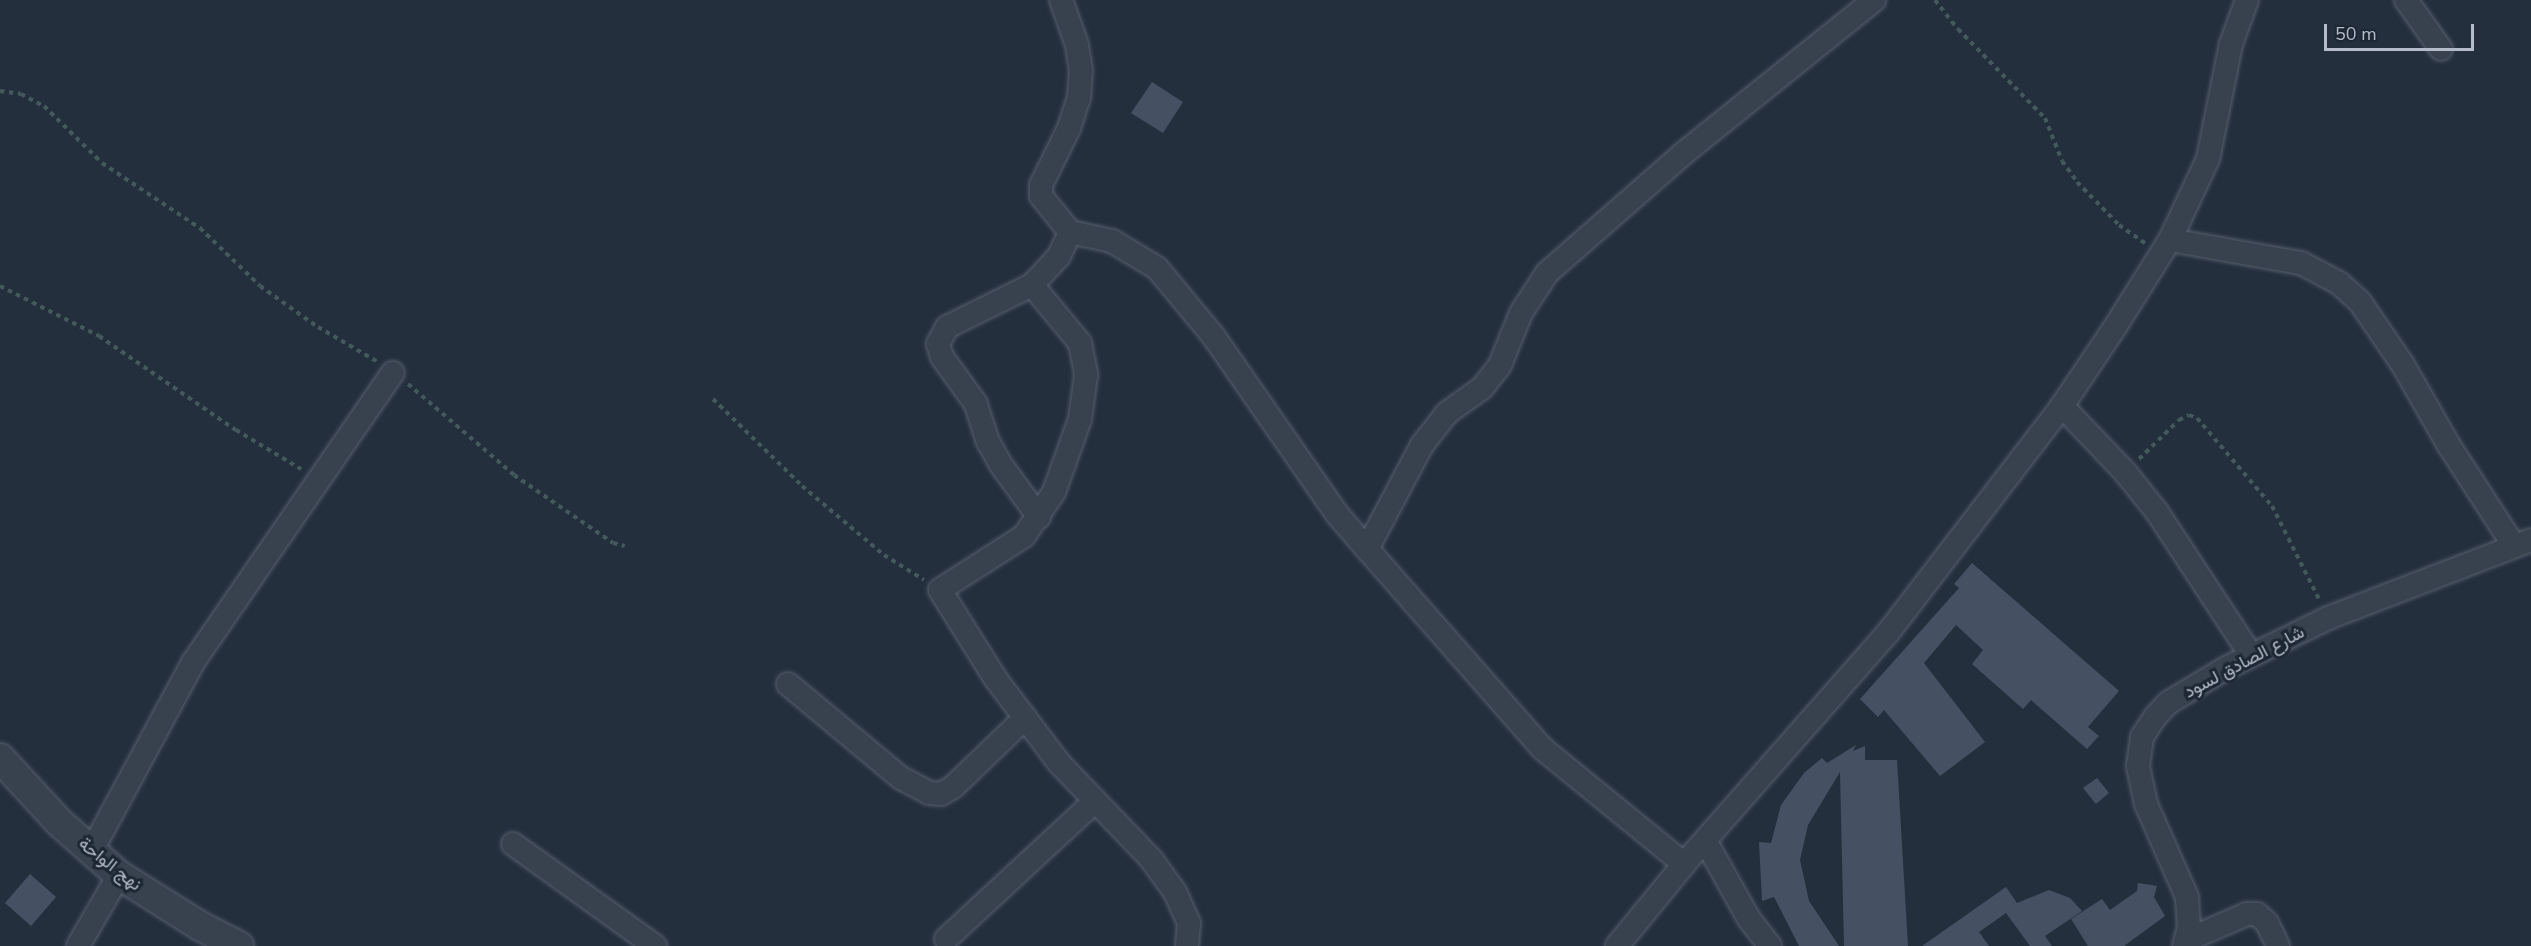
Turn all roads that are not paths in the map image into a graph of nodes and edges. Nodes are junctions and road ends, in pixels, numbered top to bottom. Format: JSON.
{"nodes":[{"id":1,"x":1061,"y":0,"type":"edge"},
{"id":2,"x":1874,"y":0,"type":"edge"},
{"id":3,"x":2247,"y":0,"type":"edge"},
{"id":4,"x":2406,"y":0,"type":"edge"},
{"id":5,"x":2441,"y":49,"type":"dead end"},
{"id":6,"x":1070,"y":232,"type":"junction"},
{"id":7,"x":2166,"y":248,"type":"junction"},
{"id":8,"x":1032,"y":285,"type":"junction"},
{"id":9,"x":393,"y":373,"type":"road end"},
{"id":10,"x":2062,"y":406,"type":"junction"},
{"id":11,"x":1039,"y":517,"type":"junction"},
{"id":12,"x":2523,"y":543,"type":"edge"},
{"id":13,"x":1367,"y":549,"type":"junction"},
{"id":14,"x":2251,"y":655,"type":"junction"},
{"id":15,"x":788,"y":684,"type":"dead end"},
{"id":16,"x":1025,"y":718,"type":"junction"},
{"id":17,"x":0,"y":758,"type":"edge"},
{"id":18,"x":1095,"y":801,"type":"junction"},
{"id":19,"x":1706,"y":842,"type":"junction"},
{"id":20,"x":513,"y":844,"type":"dead end"},
{"id":21,"x":91,"y":852,"type":"junction"},
{"id":22,"x":1684,"y":864,"type":"junction"},
{"id":23,"x":119,"y":875,"type":"junction"},
{"id":24,"x":946,"y":939,"type":"dead end"},
{"id":25,"x":2185,"y":943,"type":"edge"},
{"id":26,"x":78,"y":946,"type":"edge"},
{"id":27,"x":239,"y":946,"type":"edge"},
{"id":28,"x":655,"y":946,"type":"edge"},
{"id":29,"x":1187,"y":946,"type":"edge"},
{"id":30,"x":1617,"y":946,"type":"edge"},
{"id":31,"x":1770,"y":946,"type":"edge"},
{"id":32,"x":2278,"y":946,"type":"edge"}],
"edges":[{"from":1,"to":6,"type":"street"},
{"from":2,"to":13,"type":"street"},
{"from":3,"to":7,"type":"street"},
{"from":4,"to":5,"type":"street"},
{"from":6,"to":8,"type":"street"},
{"from":6,"to":13,"type":"street"},
{"from":7,"to":10,"type":"street"},
{"from":7,"to":12,"type":"street"},
{"from":8,"to":11,"type":"street"},
{"from":8,"to":11,"type":"street"},
{"from":9,"to":21,"type":"street"},
{"from":10,"to":14,"type":"street"},
{"from":10,"to":19,"type":"street"},
{"from":11,"to":16,"type":"street"},
{"from":12,"to":14,"type":"street","name":"شارع الصادق لسود"},
{"from":13,"to":22,"type":"street"},
{"from":14,"to":25,"type":"street","name":"شارع الصادق لسود"},
{"from":15,"to":16,"type":"street"},
{"from":16,"to":18,"type":"street"},
{"from":17,"to":21,"type":"street","name":"نهج الواحة"},
{"from":18,"to":24,"type":"street"},
{"from":18,"to":29,"type":"street"},
{"from":19,"to":22,"type":"street"},
{"from":19,"to":31,"type":"street"},
{"from":20,"to":28,"type":"street"},
{"from":21,"to":23,"type":"street","name":"نهج الواحة"},
{"from":22,"to":30,"type":"street"},
{"from":23,"to":26,"type":"street"},
{"from":23,"to":27,"type":"street","name":"نهج الواحة"},
{"from":25,"to":32,"type":"street"}]}
